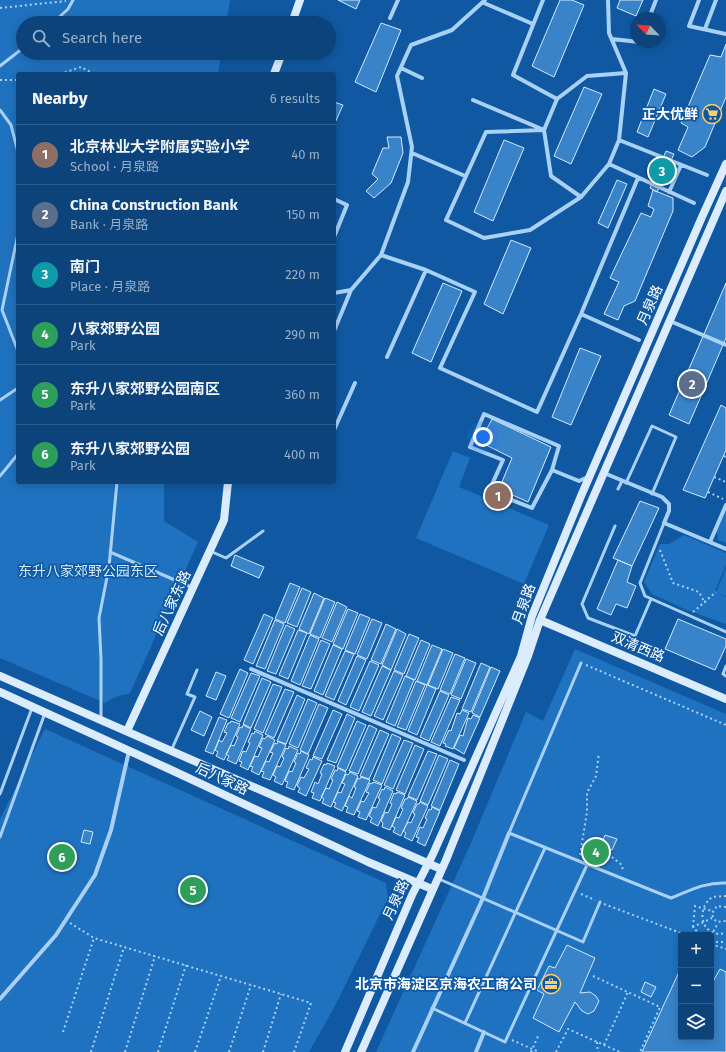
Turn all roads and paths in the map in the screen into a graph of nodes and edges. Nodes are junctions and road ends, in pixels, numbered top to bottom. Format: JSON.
{"nodes":[{"id":1,"x":72,"y":0,"type":"edge"},
{"id":2,"x":300,"y":0,"type":"edge"},
{"id":3,"x":398,"y":0,"type":"edge"},
{"id":4,"x":543,"y":0,"type":"edge"},
{"id":5,"x":608,"y":0,"type":"edge"},
{"id":6,"x":656,"y":0,"type":"edge"},
{"id":7,"x":698,"y":0,"type":"edge"},
{"id":8,"x":716,"y":0,"type":"edge"},
{"id":9,"x":485,"y":1,"type":"edge"},
{"id":10,"x":0,"y":8,"type":"edge"},
{"id":11,"x":651,"y":12,"type":"edge"},
{"id":12,"x":60,"y":16,"type":"edge"},
{"id":13,"x":294,"y":16,"type":"edge"},
{"id":14,"x":390,"y":18,"type":"dead end"},
{"id":15,"x":533,"y":24,"type":"junction"},
{"id":16,"x":705,"y":29,"type":"junction"},
{"id":17,"x":726,"y":34,"type":"edge"},
{"id":18,"x":612,"y":40,"type":"junction"},
{"id":19,"x":630,"y":41,"type":"edge"},
{"id":20,"x":16,"y":53,"type":"edge"},
{"id":21,"x":279,"y":60,"type":"edge"},
{"id":22,"x":0,"y":66,"type":"edge"},
{"id":23,"x":401,"y":68,"type":"junction"},
{"id":24,"x":66,"y":72,"type":"edge"},
{"id":25,"x":90,"y":72,"type":"edge"},
{"id":26,"x":275,"y":72,"type":"edge"},
{"id":27,"x":626,"y":73,"type":"junction"},
{"id":28,"x":422,"y":78,"type":"dead end"},
{"id":29,"x":0,"y":80,"type":"edge"},
{"id":30,"x":16,"y":80,"type":"edge"},
{"id":31,"x":557,"y":99,"type":"junction"},
{"id":32,"x":473,"y":100,"type":"dead end"},
{"id":33,"x":0,"y":110,"type":"edge"},
{"id":34,"x":544,"y":130,"type":"junction"},
{"id":35,"x":619,"y":140,"type":"junction"},
{"id":36,"x":16,"y":144,"type":"edge"},
{"id":37,"x":412,"y":152,"type":"junction"},
{"id":38,"x":609,"y":164,"type":"junction"},
{"id":39,"x":726,"y":164,"type":"edge"},
{"id":40,"x":681,"y":165,"type":"junction"},
{"id":41,"x":707,"y":175,"type":"dead end"},
{"id":42,"x":465,"y":176,"type":"junction"},
{"id":43,"x":638,"y":178,"type":"junction"},
{"id":44,"x":726,"y":191,"type":"edge"},
{"id":45,"x":669,"y":192,"type":"junction"},
{"id":46,"x":581,"y":196,"type":"junction"},
{"id":47,"x":336,"y":200,"type":"edge"},
{"id":48,"x":694,"y":203,"type":"dead end"},
{"id":49,"x":336,"y":232,"type":"edge"},
{"id":50,"x":16,"y":244,"type":"edge"},
{"id":51,"x":381,"y":255,"type":"junction"},
{"id":52,"x":426,"y":270,"type":"junction"},
{"id":53,"x":351,"y":290,"type":"junction"},
{"id":54,"x":336,"y":293,"type":"edge"},
{"id":55,"x":581,"y":314,"type":"junction"},
{"id":56,"x":670,"y":321,"type":"junction"},
{"id":57,"x":336,"y":326,"type":"edge"},
{"id":58,"x":639,"y":340,"type":"dead end"},
{"id":59,"x":16,"y":345,"type":"edge"},
{"id":60,"x":726,"y":345,"type":"edge"},
{"id":61,"x":387,"y":358,"type":"dead end"},
{"id":62,"x":354,"y":383,"type":"dead end"},
{"id":63,"x":16,"y":389,"type":"edge"},
{"id":64,"x":0,"y":400,"type":"edge"},
{"id":65,"x":336,"y":425,"type":"edge"},
{"id":66,"x":16,"y":456,"type":"edge"},
{"id":67,"x":552,"y":470,"type":"junction"},
{"id":68,"x":604,"y":473,"type":"junction"},
{"id":69,"x":0,"y":476,"type":"edge"},
{"id":70,"x":590,"y":476,"type":"junction"},
{"id":71,"x":714,"y":477,"type":"dead end"},
{"id":72,"x":624,"y":482,"type":"junction"},
{"id":73,"x":726,"y":482,"type":"edge"},
{"id":74,"x":117,"y":484,"type":"edge"},
{"id":75,"x":228,"y":484,"type":"edge"},
{"id":76,"x":618,"y":489,"type":"dead end"},
{"id":77,"x":708,"y":492,"type":"dead end"},
{"id":78,"x":652,"y":494,"type":"junction"},
{"id":79,"x":726,"y":500,"type":"edge"},
{"id":80,"x":726,"y":505,"type":"edge"},
{"id":81,"x":664,"y":523,"type":"junction"},
{"id":82,"x":615,"y":526,"type":"dead end"},
{"id":83,"x":263,"y":531,"type":"dead end"},
{"id":84,"x":657,"y":541,"type":"junction"},
{"id":85,"x":710,"y":542,"type":"junction"},
{"id":86,"x":726,"y":549,"type":"edge"},
{"id":87,"x":210,"y":551,"type":"junction"},
{"id":88,"x":110,"y":552,"type":"junction"},
{"id":89,"x":193,"y":588,"type":"junction"},
{"id":90,"x":716,"y":592,"type":"dead end"},
{"id":91,"x":651,"y":599,"type":"junction"},
{"id":92,"x":705,"y":603,"type":"junction"},
{"id":93,"x":687,"y":616,"type":"junction"},
{"id":94,"x":540,"y":620,"type":"junction"},
{"id":95,"x":726,"y":632,"type":"edge"},
{"id":96,"x":581,"y":663,"type":"joint"},
{"id":97,"x":726,"y":666,"type":"edge"},
{"id":98,"x":251,"y":669,"type":"dead end"},
{"id":99,"x":197,"y":670,"type":"dead end"},
{"id":100,"x":0,"y":676,"type":"edge"},
{"id":101,"x":726,"y":676,"type":"edge"},
{"id":102,"x":0,"y":692,"type":"edge"},
{"id":103,"x":726,"y":699,"type":"edge"},
{"id":104,"x":32,"y":707,"type":"junction"},
{"id":105,"x":45,"y":712,"type":"junction"},
{"id":106,"x":101,"y":720,"type":"junction"},
{"id":107,"x":726,"y":724,"type":"edge"},
{"id":108,"x":127,"y":731,"type":"junction"},
{"id":109,"x":129,"y":750,"type":"junction"},
{"id":110,"x":171,"y":751,"type":"junction"},
{"id":111,"x":599,"y":753,"type":"dead end"},
{"id":112,"x":464,"y":760,"type":"dead end"},
{"id":113,"x":0,"y":778,"type":"edge"},
{"id":114,"x":5,"y":780,"type":"junction"},
{"id":115,"x":0,"y":794,"type":"edge"},
{"id":116,"x":509,"y":833,"type":"junction"},
{"id":117,"x":0,"y":837,"type":"edge"},
{"id":118,"x":545,"y":848,"type":"junction"},
{"id":119,"x":579,"y":862,"type":"junction"},
{"id":120,"x":428,"y":863,"type":"junction"},
{"id":121,"x":587,"y":865,"type":"junction"},
{"id":122,"x":441,"y":869,"type":"junction"},
{"id":123,"x":437,"y":879,"type":"junction"},
{"id":124,"x":624,"y":879,"type":"junction"},
{"id":125,"x":726,"y":883,"type":"edge"},
{"id":126,"x":418,"y":884,"type":"junction"},
{"id":127,"x":432,"y":889,"type":"junction"},
{"id":128,"x":576,"y":892,"type":"junction"},
{"id":129,"x":726,"y":896,"type":"edge"},
{"id":130,"x":483,"y":898,"type":"junction"},
{"id":131,"x":600,"y":902,"type":"junction"},
{"id":132,"x":726,"y":907,"type":"edge"},
{"id":133,"x":703,"y":908,"type":"junction"},
{"id":134,"x":712,"y":910,"type":"junction"},
{"id":135,"x":516,"y":912,"type":"junction"},
{"id":136,"x":712,"y":918,"type":"junction"},
{"id":137,"x":65,"y":921,"type":"junction"},
{"id":138,"x":703,"y":922,"type":"junction"},
{"id":139,"x":725,"y":922,"type":"edge"},
{"id":140,"x":718,"y":923,"type":"junction"},
{"id":141,"x":693,"y":927,"type":"junction"},
{"id":142,"x":726,"y":927,"type":"edge"},
{"id":143,"x":558,"y":930,"type":"junction"},
{"id":144,"x":678,"y":932,"type":"edge"},
{"id":145,"x":697,"y":932,"type":"edge"},
{"id":146,"x":713,"y":932,"type":"joint"},
{"id":147,"x":714,"y":932,"type":"edge"},
{"id":148,"x":726,"y":933,"type":"edge"},
{"id":149,"x":94,"y":938,"type":"junction"},
{"id":150,"x":726,"y":942,"type":"edge"},
{"id":151,"x":714,"y":943,"type":"edge"},
{"id":152,"x":714,"y":944,"type":"edge"},
{"id":153,"x":124,"y":947,"type":"junction"},
{"id":154,"x":726,"y":949,"type":"edge"},
{"id":155,"x":156,"y":956,"type":"junction"},
{"id":156,"x":186,"y":965,"type":"junction"},
{"id":157,"x":221,"y":976,"type":"junction"},
{"id":158,"x":592,"y":976,"type":"dead end"},
{"id":159,"x":251,"y":985,"type":"junction"},
{"id":160,"x":628,"y":992,"type":"junction"},
{"id":161,"x":281,"y":994,"type":"junction"},
{"id":162,"x":0,"y":999,"type":"edge"},
{"id":163,"x":432,"y":1008,"type":"junction"},
{"id":164,"x":465,"y":1023,"type":"junction"},
{"id":165,"x":64,"y":1032,"type":"dead end"},
{"id":166,"x":484,"y":1032,"type":"junction"},
{"id":167,"x":539,"y":1034,"type":"dead end"},
{"id":168,"x":508,"y":1037,"type":"junction"},
{"id":169,"x":597,"y":1042,"type":"junction"},
{"id":170,"x":604,"y":1045,"type":"junction"},
{"id":171,"x":532,"y":1049,"type":"junction"},
{"id":172,"x":91,"y":1052,"type":"edge"},
{"id":173,"x":125,"y":1052,"type":"edge"},
{"id":174,"x":158,"y":1052,"type":"edge"},
{"id":175,"x":195,"y":1052,"type":"edge"},
{"id":176,"x":229,"y":1052,"type":"edge"},
{"id":177,"x":263,"y":1052,"type":"edge"},
{"id":178,"x":294,"y":1052,"type":"edge"},
{"id":179,"x":345,"y":1052,"type":"edge"},
{"id":180,"x":361,"y":1052,"type":"edge"},
{"id":181,"x":413,"y":1052,"type":"edge"},
{"id":182,"x":476,"y":1052,"type":"edge"},
{"id":183,"x":530,"y":1052,"type":"edge"},
{"id":184,"x":538,"y":1052,"type":"edge"},
{"id":185,"x":556,"y":1052,"type":"edge"},
{"id":186,"x":598,"y":1052,"type":"edge"},
{"id":187,"x":620,"y":1052,"type":"edge"},
{"id":188,"x":640,"y":1052,"type":"edge"}],
"edges":[{"from":1,"to":10,"type":"path"},
{"from":1,"to":12,"type":"lane"},
{"from":2,"to":13,"type":"main road"},
{"from":3,"to":14,"type":"street"},
{"from":4,"to":15,"type":"street"},
{"from":5,"to":18,"type":"street"},
{"from":6,"to":11,"type":"street"},
{"from":7,"to":16,"type":"street"},
{"from":8,"to":16,"type":"street"},
{"from":9,"to":15,"type":"street"},
{"from":9,"to":23,"type":"street"},
{"from":15,"to":31,"type":"street"},
{"from":16,"to":17,"type":"street"},
{"from":18,"to":19,"type":"street"},
{"from":18,"to":27,"type":"street"},
{"from":20,"to":22,"type":"lane"},
{"from":21,"to":26,"type":"main road"},
{"from":23,"to":28,"type":"street"},
{"from":23,"to":37,"type":"street"},
{"from":24,"to":25,"type":"path"},
{"from":27,"to":31,"type":"street"},
{"from":27,"to":35,"type":"street"},
{"from":29,"to":30,"type":"path"},
{"from":31,"to":34,"type":"street"},
{"from":32,"to":34,"type":"street"},
{"from":33,"to":36,"type":"lane"},
{"from":34,"to":42,"type":"street"},
{"from":34,"to":46,"type":"street"},
{"from":35,"to":38,"type":"street"},
{"from":35,"to":40,"type":"street"},
{"from":37,"to":42,"type":"street"},
{"from":37,"to":51,"type":"street"},
{"from":38,"to":43,"type":"street"},
{"from":38,"to":46,"type":"street"},
{"from":39,"to":70,"type":"main road","name":"月泉路"},
{"from":40,"to":41,"type":"street"},
{"from":40,"to":45,"type":"street"},
{"from":42,"to":46,"type":"street"},
{"from":43,"to":45,"type":"street"},
{"from":43,"to":55,"type":"street"},
{"from":44,"to":56,"type":"main road","name":"月泉路"},
{"from":45,"to":48,"type":"street"},
{"from":47,"to":49,"type":"street"},
{"from":50,"to":59,"type":"lane"},
{"from":51,"to":52,"type":"street"},
{"from":51,"to":53,"type":"street"},
{"from":52,"to":55,"type":"street"},
{"from":52,"to":61,"type":"street"},
{"from":53,"to":54,"type":"street"},
{"from":53,"to":57,"type":"street"},
{"from":55,"to":58,"type":"street"},
{"from":56,"to":60,"type":"street"},
{"from":56,"to":68,"type":"main road","name":"月泉路"},
{"from":62,"to":65,"type":"street"},
{"from":63,"to":64,"type":"lane"},
{"from":66,"to":69,"type":"lane"},
{"from":67,"to":67,"type":"street"},
{"from":67,"to":70,"type":"street"},
{"from":68,"to":72,"type":"street"},
{"from":68,"to":94,"type":"main road","name":"月泉路"},
{"from":70,"to":120,"type":"main road","name":"月泉路"},
{"from":71,"to":73,"type":"path"},
{"from":72,"to":76,"type":"lane"},
{"from":72,"to":78,"type":"street"},
{"from":72,"to":78,"type":"lane"},
{"from":74,"to":88,"type":"lane"},
{"from":75,"to":87,"type":"main road","name":"后八家东路"},
{"from":77,"to":79,"type":"path"},
{"from":78,"to":81,"type":"street"},
{"from":80,"to":85,"type":"street"},
{"from":81,"to":84,"type":"lane"},
{"from":81,"to":85,"type":"street"},
{"from":82,"to":91,"type":"lane"},
{"from":83,"to":87,"type":"lane"},
{"from":84,"to":91,"type":"lane"},
{"from":84,"to":92,"type":"path"},
{"from":85,"to":86,"type":"street"},
{"from":87,"to":89,"type":"main road","name":"后八家东路"},
{"from":88,"to":89,"type":"lane"},
{"from":88,"to":106,"type":"lane"},
{"from":89,"to":108,"type":"main road","name":"后八家东路"},
{"from":90,"to":92,"type":"path"},
{"from":91,"to":93,"type":"lane"},
{"from":92,"to":93,"type":"path"},
{"from":93,"to":95,"type":"lane"},
{"from":94,"to":103,"type":"main road","name":"双清西路"},
{"from":94,"to":122,"type":"main road","name":"月泉路"},
{"from":96,"to":107,"type":"path"},
{"from":96,"to":116,"type":"lane"},
{"from":97,"to":101,"type":"lane"},
{"from":98,"to":112,"type":"street"},
{"from":99,"to":110,"type":"lane"},
{"from":100,"to":106,"type":"main road","name":"后八家路"},
{"from":102,"to":104,"type":"main road","name":"后八家路"},
{"from":104,"to":105,"type":"main road","name":"后八家路"},
{"from":104,"to":114,"type":"lane"},
{"from":105,"to":109,"type":"main road","name":"后八家路"},
{"from":105,"to":117,"type":"lane"},
{"from":106,"to":108,"type":"main road","name":"后八家路"},
{"from":108,"to":110,"type":"main road","name":"后八家路"},
{"from":109,"to":126,"type":"main road","name":"后八家路"},
{"from":109,"to":137,"type":"street"},
{"from":110,"to":120,"type":"main road","name":"后八家路"},
{"from":111,"to":119,"type":"path"},
{"from":113,"to":114,"type":"lane"},
{"from":114,"to":115,"type":"lane"},
{"from":116,"to":118,"type":"lane"},
{"from":116,"to":130,"type":"street"},
{"from":118,"to":119,"type":"lane"},
{"from":118,"to":135,"type":"lane"},
{"from":119,"to":121,"type":"lane"},
{"from":119,"to":124,"type":"path"},
{"from":120,"to":122,"type":"main road","name":"后八家路"},
{"from":120,"to":126,"type":"main road","name":"月泉路"},
{"from":121,"to":124,"type":"lane"},
{"from":121,"to":128,"type":"lane"},
{"from":122,"to":123,"type":"main road","name":"月泉路"},
{"from":123,"to":127,"type":"main road","name":"月泉路"},
{"from":123,"to":130,"type":"lane"},
{"from":124,"to":125,"type":"lane"},
{"from":126,"to":127,"type":"main road","name":"后八家路"},
{"from":126,"to":179,"type":"main road","name":"月泉路"},
{"from":127,"to":180,"type":"main road","name":"月泉路"},
{"from":128,"to":131,"type":"path"},
{"from":128,"to":143,"type":"lane"},
{"from":129,"to":133,"type":"path"},
{"from":130,"to":135,"type":"lane"},
{"from":130,"to":163,"type":"street"},
{"from":131,"to":143,"type":"lane"},
{"from":131,"to":144,"type":"path"},
{"from":132,"to":134,"type":"path"},
{"from":133,"to":134,"type":"path"},
{"from":133,"to":138,"type":"path"},
{"from":133,"to":141,"type":"path"},
{"from":134,"to":136,"type":"path"},
{"from":135,"to":143,"type":"lane"},
{"from":135,"to":164,"type":"lane"},
{"from":136,"to":138,"type":"path"},
{"from":136,"to":140,"type":"path"},
{"from":137,"to":149,"type":"path"},
{"from":137,"to":162,"type":"street"},
{"from":138,"to":141,"type":"path"},
{"from":138,"to":146,"type":"path"},
{"from":139,"to":140,"type":"path"},
{"from":139,"to":142,"type":"path"},
{"from":140,"to":146,"type":"path"},
{"from":141,"to":145,"type":"path"},
{"from":143,"to":168,"type":"lane"},
{"from":147,"to":148,"type":"path"},
{"from":149,"to":153,"type":"path"},
{"from":149,"to":165,"type":"path"},
{"from":150,"to":151,"type":"path"},
{"from":152,"to":154,"type":"path"},
{"from":153,"to":155,"type":"path"},
{"from":153,"to":172,"type":"path"},
{"from":155,"to":156,"type":"path"},
{"from":155,"to":173,"type":"path"},
{"from":156,"to":157,"type":"path"},
{"from":156,"to":174,"type":"path"},
{"from":157,"to":159,"type":"path"},
{"from":157,"to":175,"type":"path"},
{"from":158,"to":160,"type":"path"},
{"from":159,"to":161,"type":"path"},
{"from":159,"to":176,"type":"path"},
{"from":160,"to":170,"type":"path"},
{"from":160,"to":188,"type":"path"},
{"from":161,"to":177,"type":"path"},
{"from":161,"to":178,"type":"path"},
{"from":163,"to":164,"type":"lane"},
{"from":163,"to":181,"type":"street"},
{"from":164,"to":166,"type":"lane"},
{"from":166,"to":168,"type":"lane"},
{"from":166,"to":182,"type":"street"},
{"from":167,"to":171,"type":"path"},
{"from":168,"to":171,"type":"path"},
{"from":169,"to":170,"type":"path"},
{"from":169,"to":185,"type":"path"},
{"from":169,"to":186,"type":"path"},
{"from":170,"to":187,"type":"path"},
{"from":171,"to":183,"type":"path"},
{"from":171,"to":184,"type":"path"}]}
